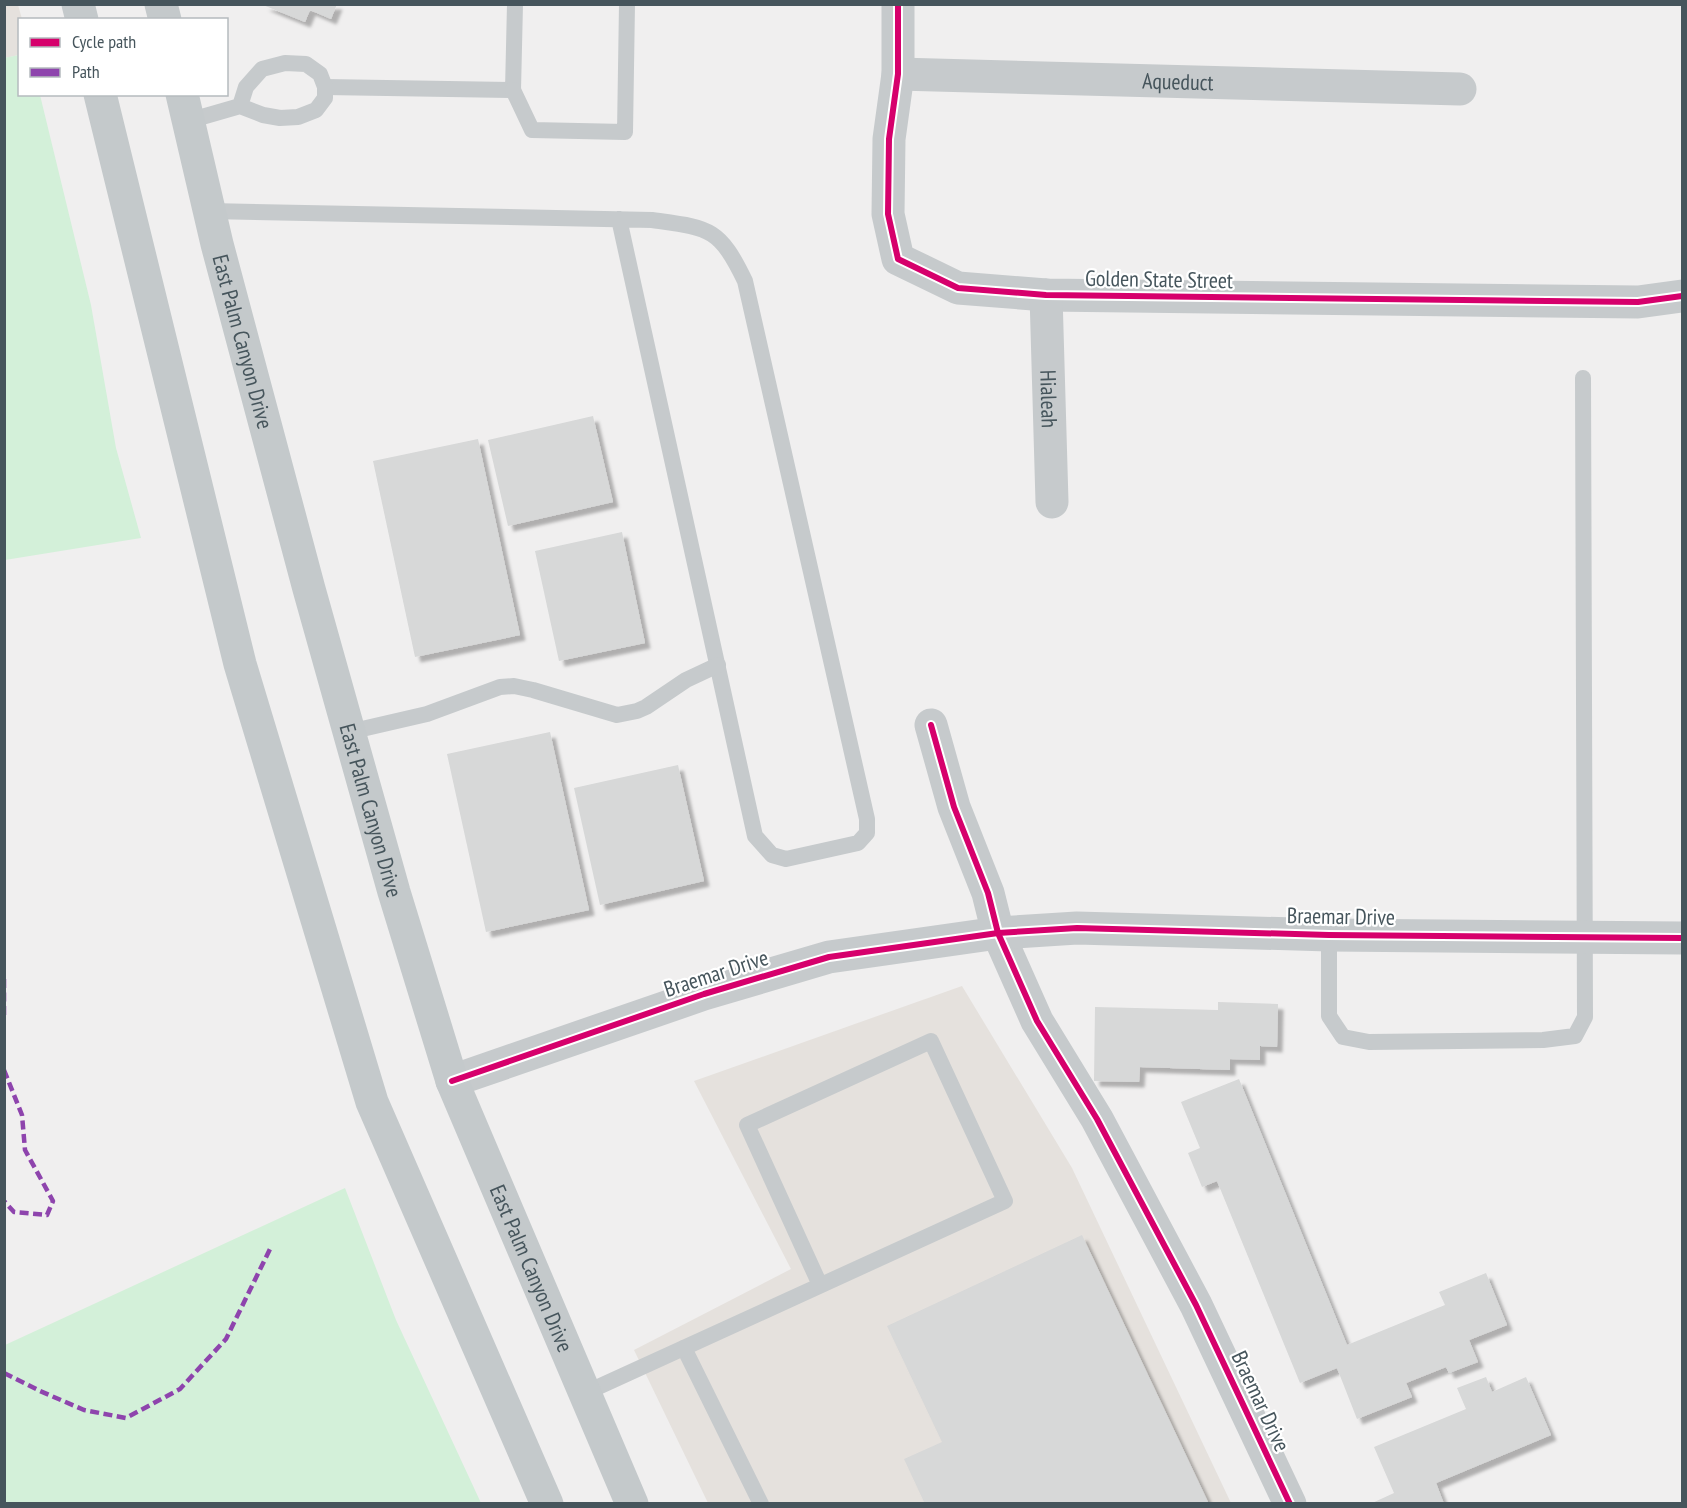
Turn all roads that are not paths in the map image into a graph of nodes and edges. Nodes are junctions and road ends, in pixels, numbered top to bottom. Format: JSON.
{"nodes":[{"id":1,"x":515,"y":4,"type":"edge"},
{"id":2,"x":627,"y":4,"type":"edge"},
{"id":3,"x":898,"y":4,"type":"edge"},
{"id":4,"x":898,"y":74,"type":"junction"},
{"id":5,"x":325,"y":87,"type":"junction"},
{"id":6,"x":1460,"y":88,"type":"dead end"},
{"id":7,"x":513,"y":90,"type":"junction"},
{"id":8,"x":100,"y":96,"type":"edge"},
{"id":9,"x":240,"y":106,"type":"junction"},
{"id":10,"x":185,"y":108,"type":"edge"},
{"id":11,"x":209,"y":211,"type":"junction"},
{"id":12,"x":620,"y":219,"type":"junction"},
{"id":13,"x":1046,"y":295,"type":"junction"},
{"id":14,"x":1683,"y":296,"type":"edge"},
{"id":15,"x":1583,"y":378,"type":"dead end"},
{"id":16,"x":1052,"y":502,"type":"dead end"},
{"id":17,"x":718,"y":665,"type":"junction"},
{"id":18,"x":931,"y":725,"type":"dead end"},
{"id":19,"x":349,"y":732,"type":"junction"},
{"id":20,"x":998,"y":933,"type":"junction"},
{"id":21,"x":1329,"y":935,"type":"junction"},
{"id":22,"x":1585,"y":937,"type":"junction"},
{"id":23,"x":1683,"y":938,"type":"edge"},
{"id":24,"x":452,"y":1081,"type":"junction"},
{"id":25,"x":820,"y":1286,"type":"junction"},
{"id":26,"x":684,"y":1348,"type":"junction"},
{"id":27,"x":585,"y":1393,"type":"junction"},
{"id":28,"x":546,"y":1503,"type":"edge"},
{"id":29,"x":632,"y":1503,"type":"edge"},
{"id":30,"x":761,"y":1503,"type":"edge"},
{"id":31,"x":1290,"y":1503,"type":"edge"}],
"edges":[{"from":1,"to":7,"type":"lane"},
{"from":2,"to":7,"type":"lane"},
{"from":3,"to":4,"type":"street","name":"Golden State Street"},
{"from":4,"to":6,"type":"street","name":"Aqueduct"},
{"from":4,"to":13,"type":"street","name":"Golden State Street"},
{"from":5,"to":7,"type":"lane"},
{"from":5,"to":9,"type":"lane"},
{"from":5,"to":9,"type":"lane"},
{"from":8,"to":28,"type":"main road"},
{"from":9,"to":10,"type":"lane"},
{"from":10,"to":11,"type":"main road","name":"East Palm Canyon Drive"},
{"from":11,"to":12,"type":"lane"},
{"from":11,"to":19,"type":"main road","name":"East Palm Canyon Drive"},
{"from":12,"to":17,"type":"lane"},
{"from":12,"to":17,"type":"lane"},
{"from":13,"to":14,"type":"street","name":"Golden State Street"},
{"from":13,"to":16,"type":"street","name":"Hialeah"},
{"from":15,"to":22,"type":"lane"},
{"from":17,"to":19,"type":"lane"},
{"from":18,"to":20,"type":"street","name":"Braemar Drive"},
{"from":19,"to":24,"type":"main road","name":"East Palm Canyon Drive"},
{"from":20,"to":21,"type":"street","name":"Braemar Drive"},
{"from":20,"to":24,"type":"street","name":"Braemar Drive"},
{"from":20,"to":31,"type":"street","name":"Braemar Drive"},
{"from":21,"to":22,"type":"street","name":"Braemar Drive"},
{"from":21,"to":22,"type":"lane"},
{"from":22,"to":23,"type":"street","name":"Braemar Drive"},
{"from":24,"to":27,"type":"main road","name":"East Palm Canyon Drive"},
{"from":25,"to":25,"type":"lane"},
{"from":25,"to":26,"type":"lane"},
{"from":26,"to":27,"type":"lane"},
{"from":26,"to":30,"type":"lane"},
{"from":27,"to":29,"type":"main road","name":"East Palm Canyon Drive"}]}
